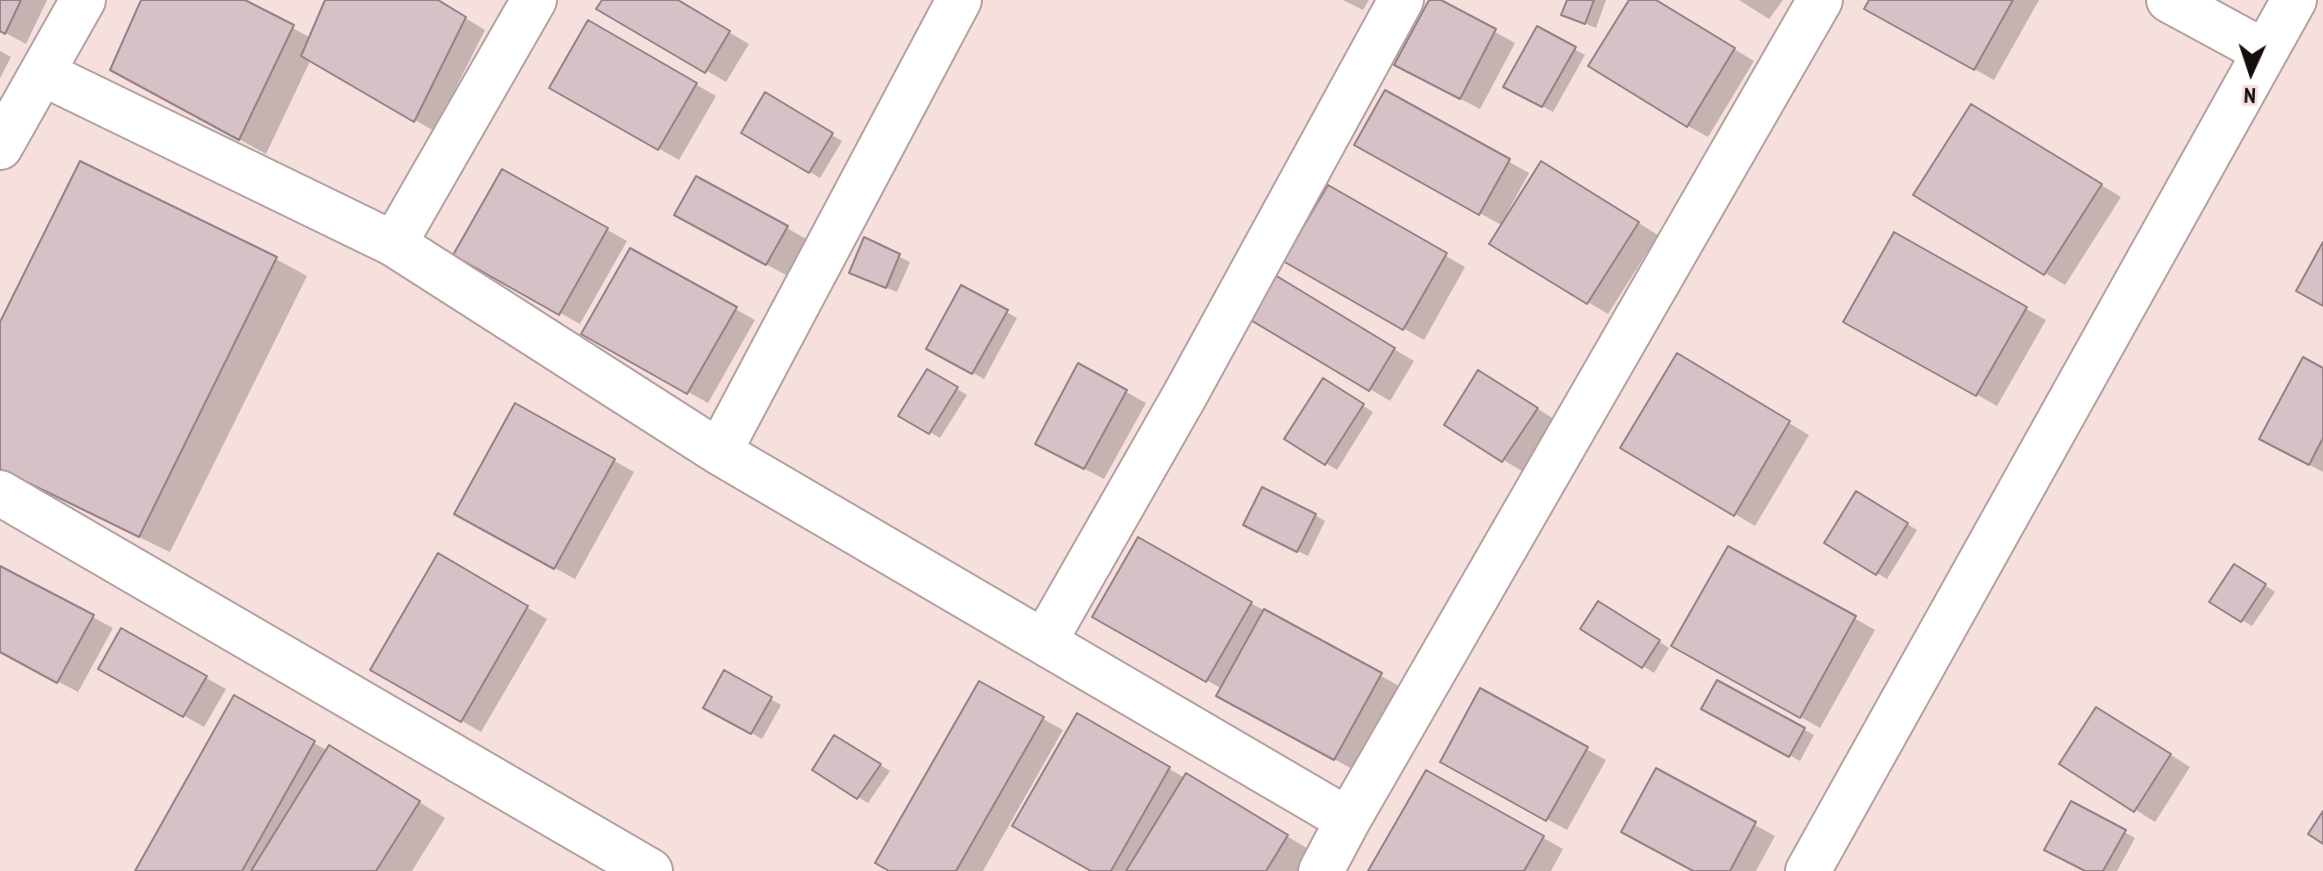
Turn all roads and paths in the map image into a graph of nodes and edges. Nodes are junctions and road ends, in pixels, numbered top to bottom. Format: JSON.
{"nodes":[{"id":1,"x":83,"y":0,"type":"edge"},
{"id":2,"x":534,"y":0,"type":"edge"},
{"id":3,"x":959,"y":0,"type":"edge"},
{"id":4,"x":1401,"y":0,"type":"edge"},
{"id":5,"x":1820,"y":0,"type":"edge"},
{"id":6,"x":2169,"y":0,"type":"edge"},
{"id":7,"x":2294,"y":0,"type":"edge"},
{"id":8,"x":2265,"y":52,"type":"junction"},
{"id":9,"x":42,"y":73,"type":"junction"},
{"id":10,"x":0,"y":147,"type":"edge"},
{"id":11,"x":394,"y":244,"type":"junction"},
{"id":12,"x":719,"y":452,"type":"junction"},
{"id":13,"x":0,"y":493,"type":"edge"},
{"id":14,"x":1044,"y":642,"type":"junction"},
{"id":15,"x":1348,"y":820,"type":"junction"},
{"id":16,"x":650,"y":871,"type":"edge"},
{"id":17,"x":1321,"y":871,"type":"edge"},
{"id":18,"x":1808,"y":871,"type":"edge"}],
"edges":[{"from":1,"to":9,"type":"street"},
{"from":2,"to":11,"type":"street"},
{"from":3,"to":12,"type":"street"},
{"from":4,"to":14,"type":"street"},
{"from":5,"to":15,"type":"street"},
{"from":6,"to":8,"type":"street"},
{"from":7,"to":8,"type":"street"},
{"from":8,"to":18,"type":"street"},
{"from":9,"to":10,"type":"street"},
{"from":9,"to":11,"type":"street"},
{"from":11,"to":12,"type":"street"},
{"from":12,"to":14,"type":"street"},
{"from":13,"to":16,"type":"street"},
{"from":14,"to":15,"type":"street"},
{"from":15,"to":17,"type":"street"}]}
